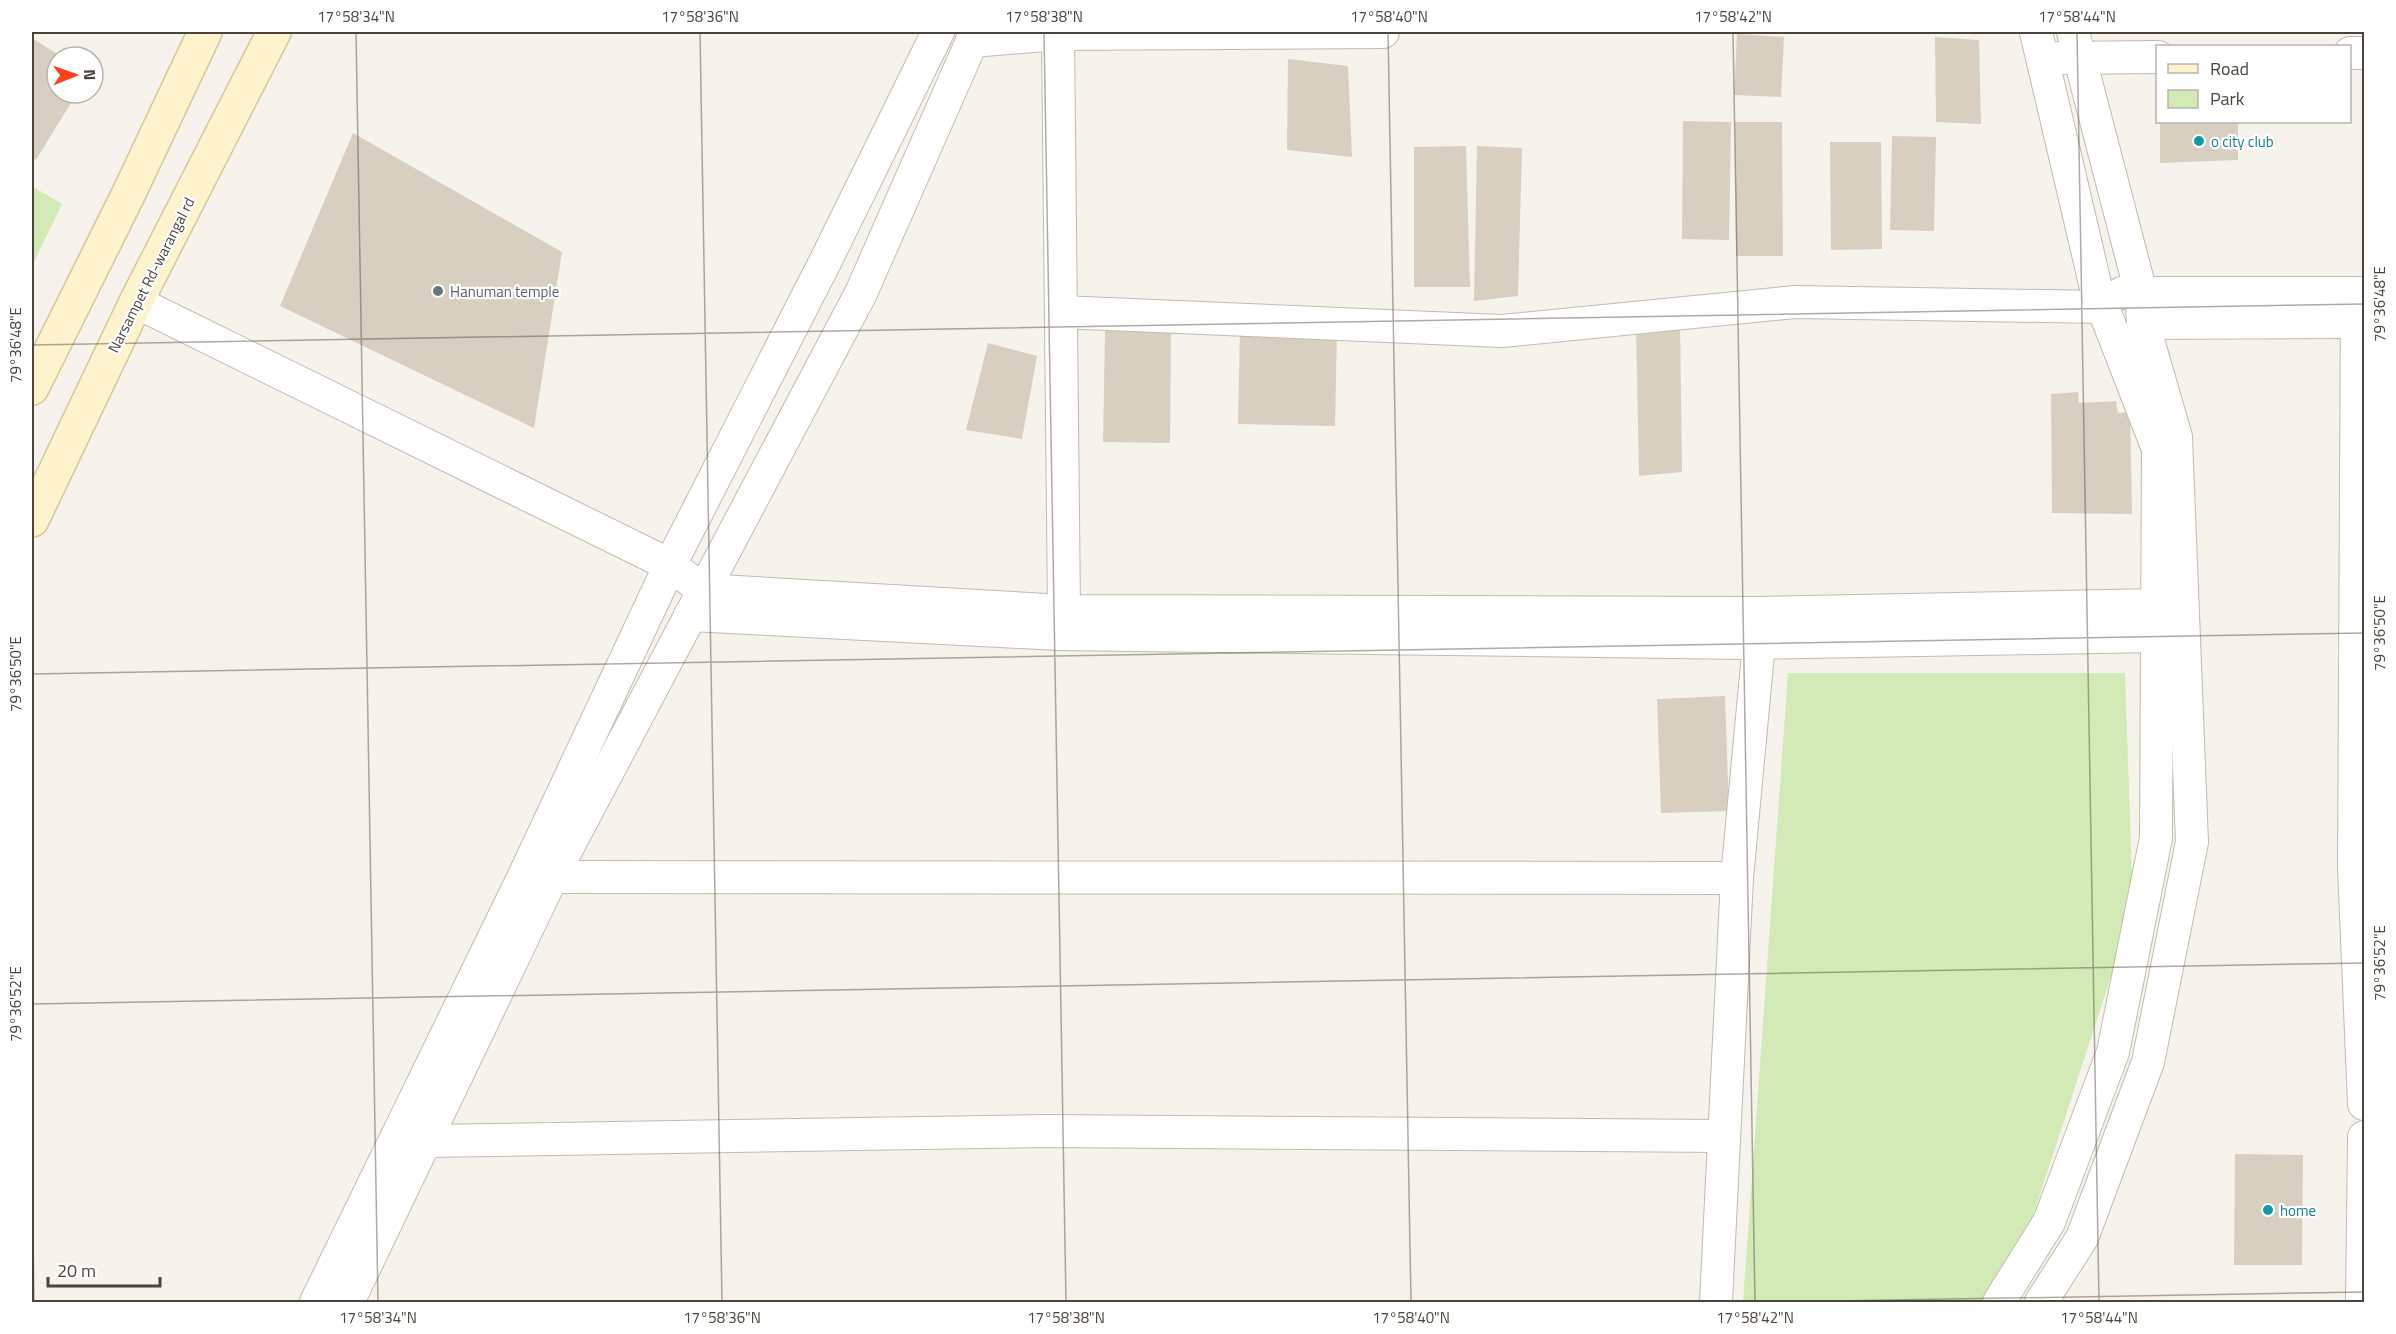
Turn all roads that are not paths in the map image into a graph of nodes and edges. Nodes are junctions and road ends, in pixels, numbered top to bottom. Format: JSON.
{"nodes":[{"id":1,"x":205,"y":32,"type":"edge"},
{"id":2,"x":274,"y":32,"type":"edge"},
{"id":3,"x":938,"y":32,"type":"edge"},
{"id":4,"x":1383,"y":32,"type":"edge"},
{"id":5,"x":1058,"y":34,"type":"junction"},
{"id":6,"x":974,"y":36,"type":"edge"},
{"id":7,"x":2038,"y":45,"type":"edge"},
{"id":8,"x":2075,"y":45,"type":"edge"},
{"id":9,"x":2156,"y":57,"type":"edge"},
{"id":10,"x":2100,"y":299,"type":"junction"},
{"id":11,"x":136,"y":302,"type":"junction"},
{"id":12,"x":2142,"y":308,"type":"junction"},
{"id":13,"x":2360,"y":308,"type":"edge"},
{"id":14,"x":1061,"y":312,"type":"junction"},
{"id":15,"x":32,"y":388,"type":"edge"},
{"id":16,"x":32,"y":520,"type":"edge"},
{"id":17,"x":670,"y":565,"type":"junction"},
{"id":18,"x":2360,"y":584,"type":"edge"},
{"id":19,"x":696,"y":602,"type":"junction"},
{"id":20,"x":2157,"y":604,"type":"junction"},
{"id":21,"x":1064,"y":610,"type":"junction"},
{"id":22,"x":2157,"y":636,"type":"junction"},
{"id":23,"x":1759,"y":643,"type":"junction"},
{"id":24,"x":2359,"y":854,"type":"edge"},
{"id":25,"x":552,"y":877,"type":"junction"},
{"id":26,"x":1737,"y":878,"type":"junction"},
{"id":27,"x":2364,"y":1104,"type":"edge"},
{"id":28,"x":1724,"y":1136,"type":"junction"},
{"id":29,"x":425,"y":1141,"type":"junction"},
{"id":30,"x":2364,"y":1147,"type":"edge"},
{"id":31,"x":316,"y":1302,"type":"edge"},
{"id":32,"x":348,"y":1302,"type":"edge"},
{"id":33,"x":1716,"y":1302,"type":"edge"},
{"id":34,"x":1999,"y":1302,"type":"edge"},
{"id":35,"x":2041,"y":1302,"type":"edge"},
{"id":36,"x":2362,"y":1302,"type":"edge"}],
"edges":[{"from":1,"to":15,"type":"main road"},
{"from":2,"to":11,"type":"main road","name":"Narsampet Rd-warangal rd"},
{"from":3,"to":17,"type":"street"},
{"from":4,"to":5,"type":"street"},
{"from":5,"to":6,"type":"street"},
{"from":5,"to":14,"type":"street"},
{"from":6,"to":19,"type":"street"},
{"from":7,"to":8,"type":"street"},
{"from":7,"to":10,"type":"street"},
{"from":8,"to":9,"type":"street"},
{"from":8,"to":12,"type":"street"},
{"from":10,"to":12,"type":"street"},
{"from":10,"to":14,"type":"street"},
{"from":10,"to":20,"type":"street"},
{"from":11,"to":16,"type":"main road","name":"Narsampet Rd-warangal rd"},
{"from":11,"to":17,"type":"street"},
{"from":12,"to":13,"type":"street"},
{"from":12,"to":35,"type":"street"},
{"from":13,"to":18,"type":"street"},
{"from":14,"to":21,"type":"street"},
{"from":17,"to":19,"type":"street"},
{"from":17,"to":31,"type":"street"},
{"from":18,"to":24,"type":"street"},
{"from":19,"to":21,"type":"street"},
{"from":19,"to":23,"type":"street"},
{"from":19,"to":25,"type":"street"},
{"from":20,"to":21,"type":"street"},
{"from":20,"to":22,"type":"street"},
{"from":22,"to":23,"type":"street"},
{"from":22,"to":34,"type":"street"},
{"from":23,"to":26,"type":"street"},
{"from":24,"to":27,"type":"street"},
{"from":25,"to":26,"type":"street"},
{"from":25,"to":29,"type":"street"},
{"from":26,"to":28,"type":"street"},
{"from":28,"to":29,"type":"street"},
{"from":28,"to":33,"type":"street"},
{"from":29,"to":32,"type":"street"},
{"from":30,"to":36,"type":"street"}]}
